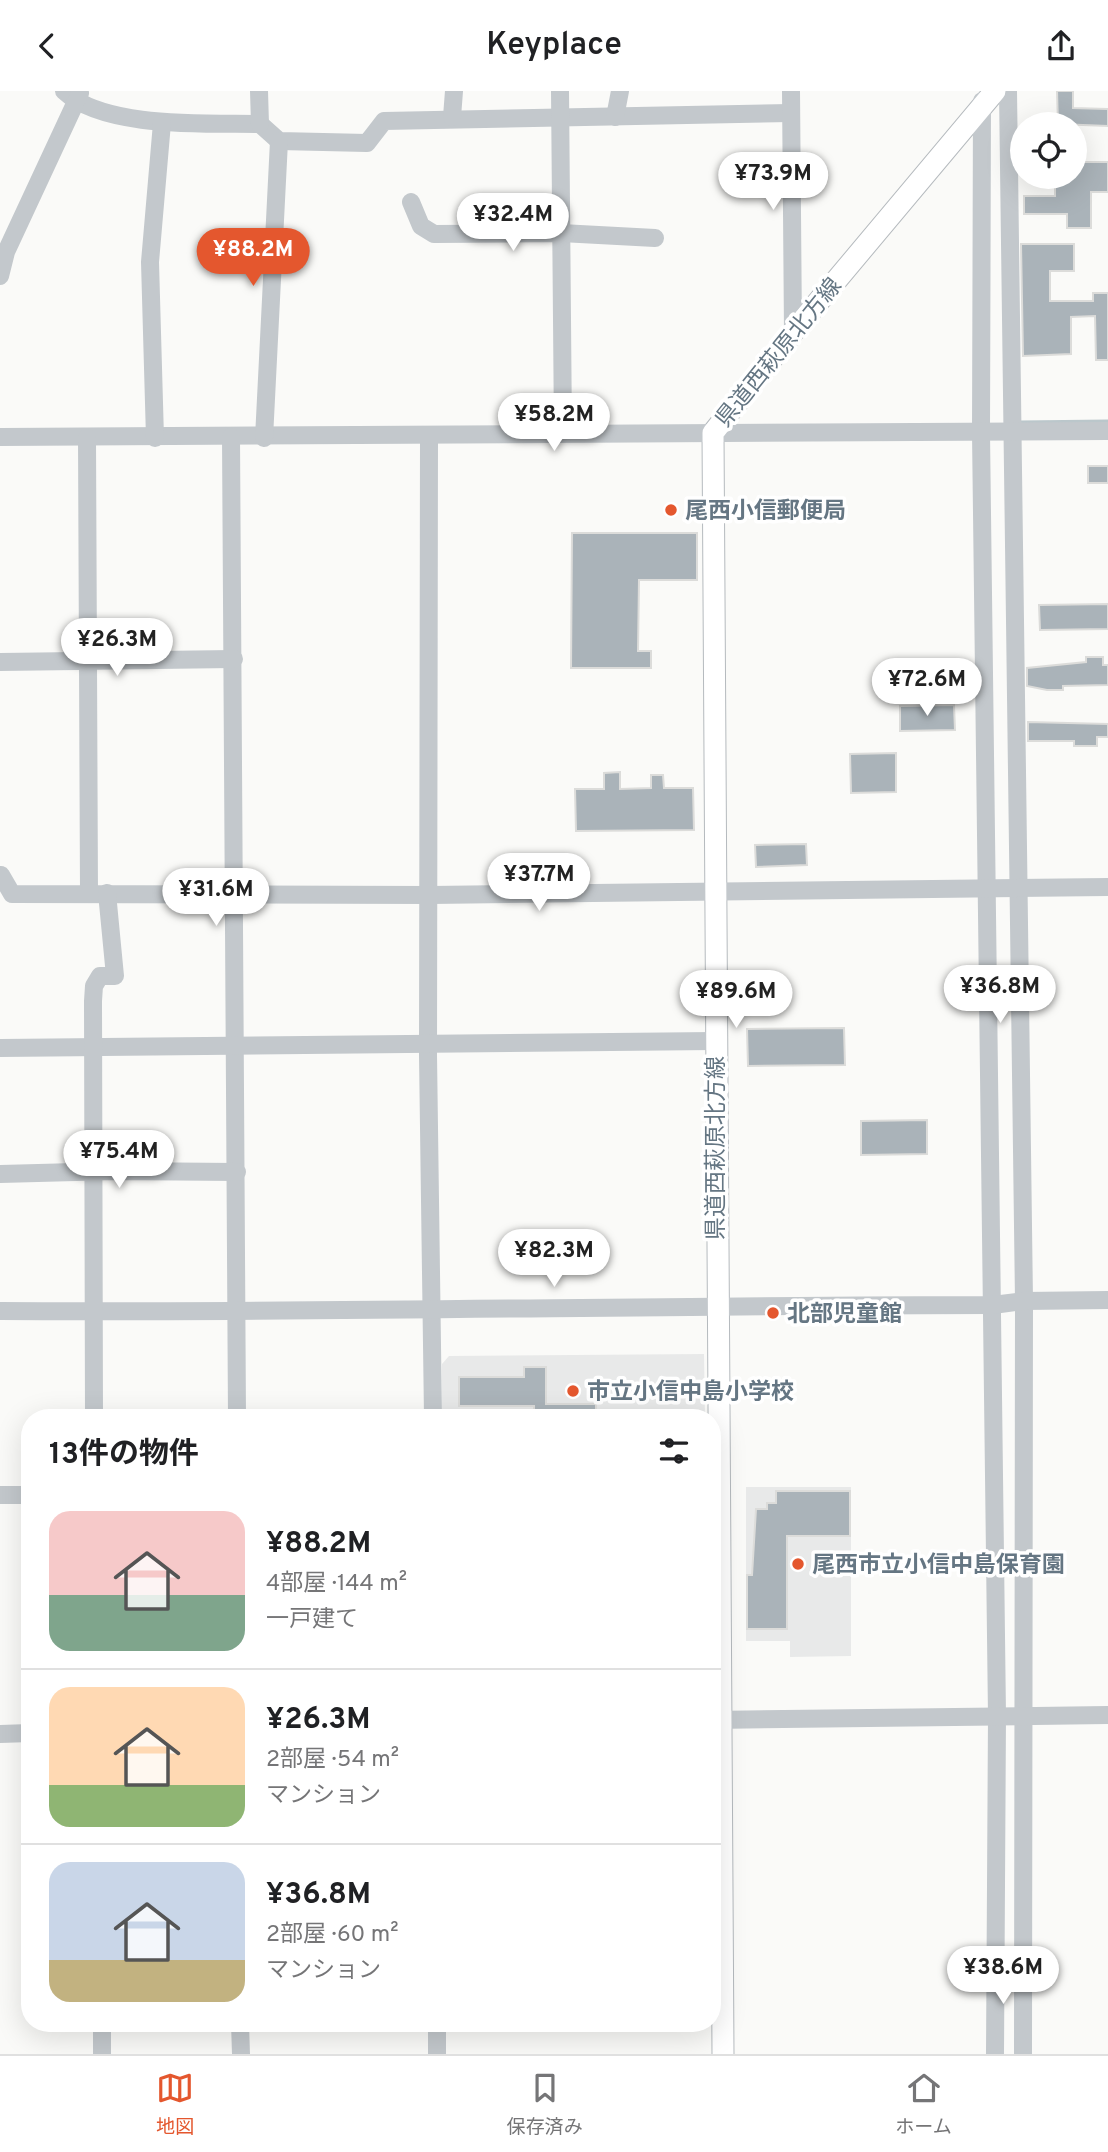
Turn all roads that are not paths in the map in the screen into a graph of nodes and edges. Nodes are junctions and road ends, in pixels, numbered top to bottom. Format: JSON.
{"nodes":[{"id":1,"x":259,"y":91,"type":"edge"},
{"id":2,"x":454,"y":91,"type":"edge"},
{"id":3,"x":560,"y":91,"type":"edge"},
{"id":4,"x":620,"y":91,"type":"edge"},
{"id":5,"x":791,"y":91,"type":"edge"},
{"id":6,"x":1008,"y":91,"type":"edge"},
{"id":7,"x":74,"y":95,"type":"edge"},
{"id":8,"x":986,"y":96,"type":"edge"},
{"id":9,"x":791,"y":113,"type":"junction"},
{"id":10,"x":452,"y":117,"type":"junction"},
{"id":11,"x":615,"y":117,"type":"junction"},
{"id":12,"x":560,"y":118,"type":"junction"},
{"id":13,"x":162,"y":123,"type":"junction"},
{"id":14,"x":260,"y":124,"type":"junction"},
{"id":15,"x":279,"y":141,"type":"junction"},
{"id":16,"x":411,"y":202,"type":"dead end"},
{"id":17,"x":561,"y":233,"type":"junction"},
{"id":18,"x":655,"y":238,"type":"dead end"},
{"id":19,"x":0,"y":276,"type":"edge"},
{"id":20,"x":793,"y":332,"type":"junction"},
{"id":21,"x":1108,"y":431,"type":"edge"},
{"id":22,"x":1013,"y":432,"type":"junction"},
{"id":23,"x":563,"y":433,"type":"junction"},
{"id":24,"x":713,"y":433,"type":"junction"},
{"id":25,"x":981,"y":433,"type":"junction"},
{"id":26,"x":429,"y":436,"type":"junction"},
{"id":27,"x":0,"y":437,"type":"edge"},
{"id":28,"x":232,"y":437,"type":"junction"},
{"id":29,"x":264,"y":437,"type":"junction"},
{"id":30,"x":87,"y":438,"type":"junction"},
{"id":31,"x":155,"y":438,"type":"junction"},
{"id":32,"x":87,"y":658,"type":"junction"},
{"id":33,"x":234,"y":659,"type":"junction"},
{"id":34,"x":0,"y":662,"type":"edge"},
{"id":35,"x":1,"y":875,"type":"edge"},
{"id":36,"x":1108,"y":887,"type":"edge"},
{"id":37,"x":1017,"y":889,"type":"junction"},
{"id":38,"x":987,"y":890,"type":"junction"},
{"id":39,"x":98,"y":893,"type":"junction"},
{"id":40,"x":716,"y":893,"type":"junction"},
{"id":41,"x":235,"y":894,"type":"junction"},
{"id":42,"x":430,"y":895,"type":"junction"},
{"id":43,"x":715,"y":1041,"type":"junction"},
{"id":44,"x":428,"y":1044,"type":"junction"},
{"id":45,"x":94,"y":1045,"type":"junction"},
{"id":46,"x":237,"y":1047,"type":"junction"},
{"id":47,"x":0,"y":1048,"type":"edge"},
{"id":48,"x":91,"y":1171,"type":"junction"},
{"id":49,"x":237,"y":1172,"type":"junction"},
{"id":50,"x":0,"y":1174,"type":"edge"},
{"id":51,"x":1108,"y":1300,"type":"edge"},
{"id":52,"x":1024,"y":1301,"type":"junction"},
{"id":53,"x":716,"y":1305,"type":"junction"},
{"id":54,"x":993,"y":1305,"type":"junction"},
{"id":55,"x":237,"y":1310,"type":"junction"},
{"id":56,"x":432,"y":1310,"type":"junction"},
{"id":57,"x":0,"y":1311,"type":"edge"},
{"id":58,"x":92,"y":1311,"type":"junction"},
{"id":59,"x":94,"y":1409,"type":"edge"},
{"id":60,"x":237,"y":1409,"type":"edge"},
{"id":61,"x":433,"y":1409,"type":"edge"},
{"id":62,"x":716,"y":1409,"type":"edge"},
{"id":63,"x":0,"y":1495,"type":"edge"},
{"id":64,"x":21,"y":1495,"type":"edge"},
{"id":65,"x":1108,"y":1715,"type":"edge"},
{"id":66,"x":997,"y":1716,"type":"junction"},
{"id":67,"x":1024,"y":1716,"type":"junction"},
{"id":68,"x":721,"y":1720,"type":"edge"},
{"id":69,"x":21,"y":1733,"type":"edge"},
{"id":70,"x":0,"y":1734,"type":"edge"},
{"id":71,"x":721,"y":1959,"type":"edge"},
{"id":72,"x":102,"y":2032,"type":"edge"},
{"id":73,"x":240,"y":2032,"type":"edge"},
{"id":74,"x":437,"y":2032,"type":"edge"},
{"id":75,"x":102,"y":2054,"type":"edge"},
{"id":76,"x":241,"y":2054,"type":"edge"},
{"id":77,"x":438,"y":2054,"type":"edge"},
{"id":78,"x":723,"y":2054,"type":"edge"},
{"id":79,"x":995,"y":2054,"type":"edge"},
{"id":80,"x":1023,"y":2054,"type":"edge"}],
"edges":[{"from":1,"to":14,"type":"street"},
{"from":2,"to":10,"type":"street"},
{"from":3,"to":12,"type":"street"},
{"from":4,"to":11,"type":"street"},
{"from":5,"to":9,"type":"street"},
{"from":6,"to":22,"type":"street"},
{"from":7,"to":13,"type":"street"},
{"from":7,"to":19,"type":"street"},
{"from":8,"to":20,"type":"main road","name":"県道西萩原北方線"},
{"from":8,"to":25,"type":"street"},
{"from":9,"to":11,"type":"street"},
{"from":9,"to":20,"type":"street"},
{"from":10,"to":12,"type":"street"},
{"from":10,"to":15,"type":"street"},
{"from":11,"to":12,"type":"street"},
{"from":12,"to":17,"type":"street"},
{"from":13,"to":14,"type":"street"},
{"from":13,"to":31,"type":"street"},
{"from":14,"to":15,"type":"street"},
{"from":15,"to":29,"type":"street"},
{"from":16,"to":17,"type":"street"},
{"from":17,"to":18,"type":"street"},
{"from":17,"to":23,"type":"street"},
{"from":20,"to":24,"type":"main road","name":"県道西萩原北方線"},
{"from":21,"to":22,"type":"street"},
{"from":22,"to":25,"type":"street"},
{"from":22,"to":37,"type":"street"},
{"from":23,"to":24,"type":"street"},
{"from":23,"to":26,"type":"street"},
{"from":24,"to":25,"type":"street"},
{"from":24,"to":40,"type":"main road","name":"県道西萩原北方線"},
{"from":25,"to":38,"type":"street"},
{"from":26,"to":29,"type":"street"},
{"from":26,"to":42,"type":"street"},
{"from":27,"to":30,"type":"street"},
{"from":28,"to":29,"type":"street"},
{"from":28,"to":31,"type":"street"},
{"from":28,"to":33,"type":"street"},
{"from":30,"to":31,"type":"street"},
{"from":30,"to":32,"type":"street"},
{"from":32,"to":33,"type":"street"},
{"from":32,"to":34,"type":"street"},
{"from":32,"to":39,"type":"street"},
{"from":33,"to":41,"type":"street"},
{"from":35,"to":39,"type":"street"},
{"from":36,"to":37,"type":"street"},
{"from":37,"to":38,"type":"street"},
{"from":37,"to":52,"type":"street"},
{"from":38,"to":40,"type":"street"},
{"from":38,"to":54,"type":"street"},
{"from":39,"to":41,"type":"street"},
{"from":39,"to":45,"type":"street"},
{"from":40,"to":42,"type":"street"},
{"from":40,"to":43,"type":"main road","name":"県道西萩原北方線"},
{"from":41,"to":42,"type":"street"},
{"from":41,"to":46,"type":"street"},
{"from":42,"to":44,"type":"street"},
{"from":43,"to":44,"type":"street"},
{"from":43,"to":53,"type":"main road","name":"県道西萩原北方線"},
{"from":44,"to":46,"type":"street"},
{"from":44,"to":56,"type":"street"},
{"from":45,"to":46,"type":"street"},
{"from":45,"to":47,"type":"street"},
{"from":45,"to":48,"type":"street"},
{"from":46,"to":49,"type":"street"},
{"from":48,"to":49,"type":"street"},
{"from":48,"to":50,"type":"street"},
{"from":48,"to":58,"type":"street"},
{"from":49,"to":55,"type":"street"},
{"from":51,"to":52,"type":"street"},
{"from":52,"to":54,"type":"street"},
{"from":52,"to":67,"type":"street"},
{"from":53,"to":54,"type":"street"},
{"from":53,"to":56,"type":"street"},
{"from":53,"to":62,"type":"main road","name":"県道西萩原北方線"},
{"from":54,"to":66,"type":"street"},
{"from":55,"to":56,"type":"street"},
{"from":55,"to":58,"type":"street"},
{"from":55,"to":60,"type":"street"},
{"from":56,"to":61,"type":"street"},
{"from":57,"to":58,"type":"street"},
{"from":58,"to":59,"type":"street"},
{"from":63,"to":64,"type":"street"},
{"from":65,"to":67,"type":"street"},
{"from":66,"to":67,"type":"street"},
{"from":66,"to":68,"type":"street"},
{"from":66,"to":79,"type":"street"},
{"from":67,"to":80,"type":"street"},
{"from":69,"to":70,"type":"street"},
{"from":71,"to":78,"type":"main road","name":"県道西萩原北方線"},
{"from":72,"to":75,"type":"street"},
{"from":73,"to":76,"type":"street"},
{"from":74,"to":77,"type":"street"}]}
